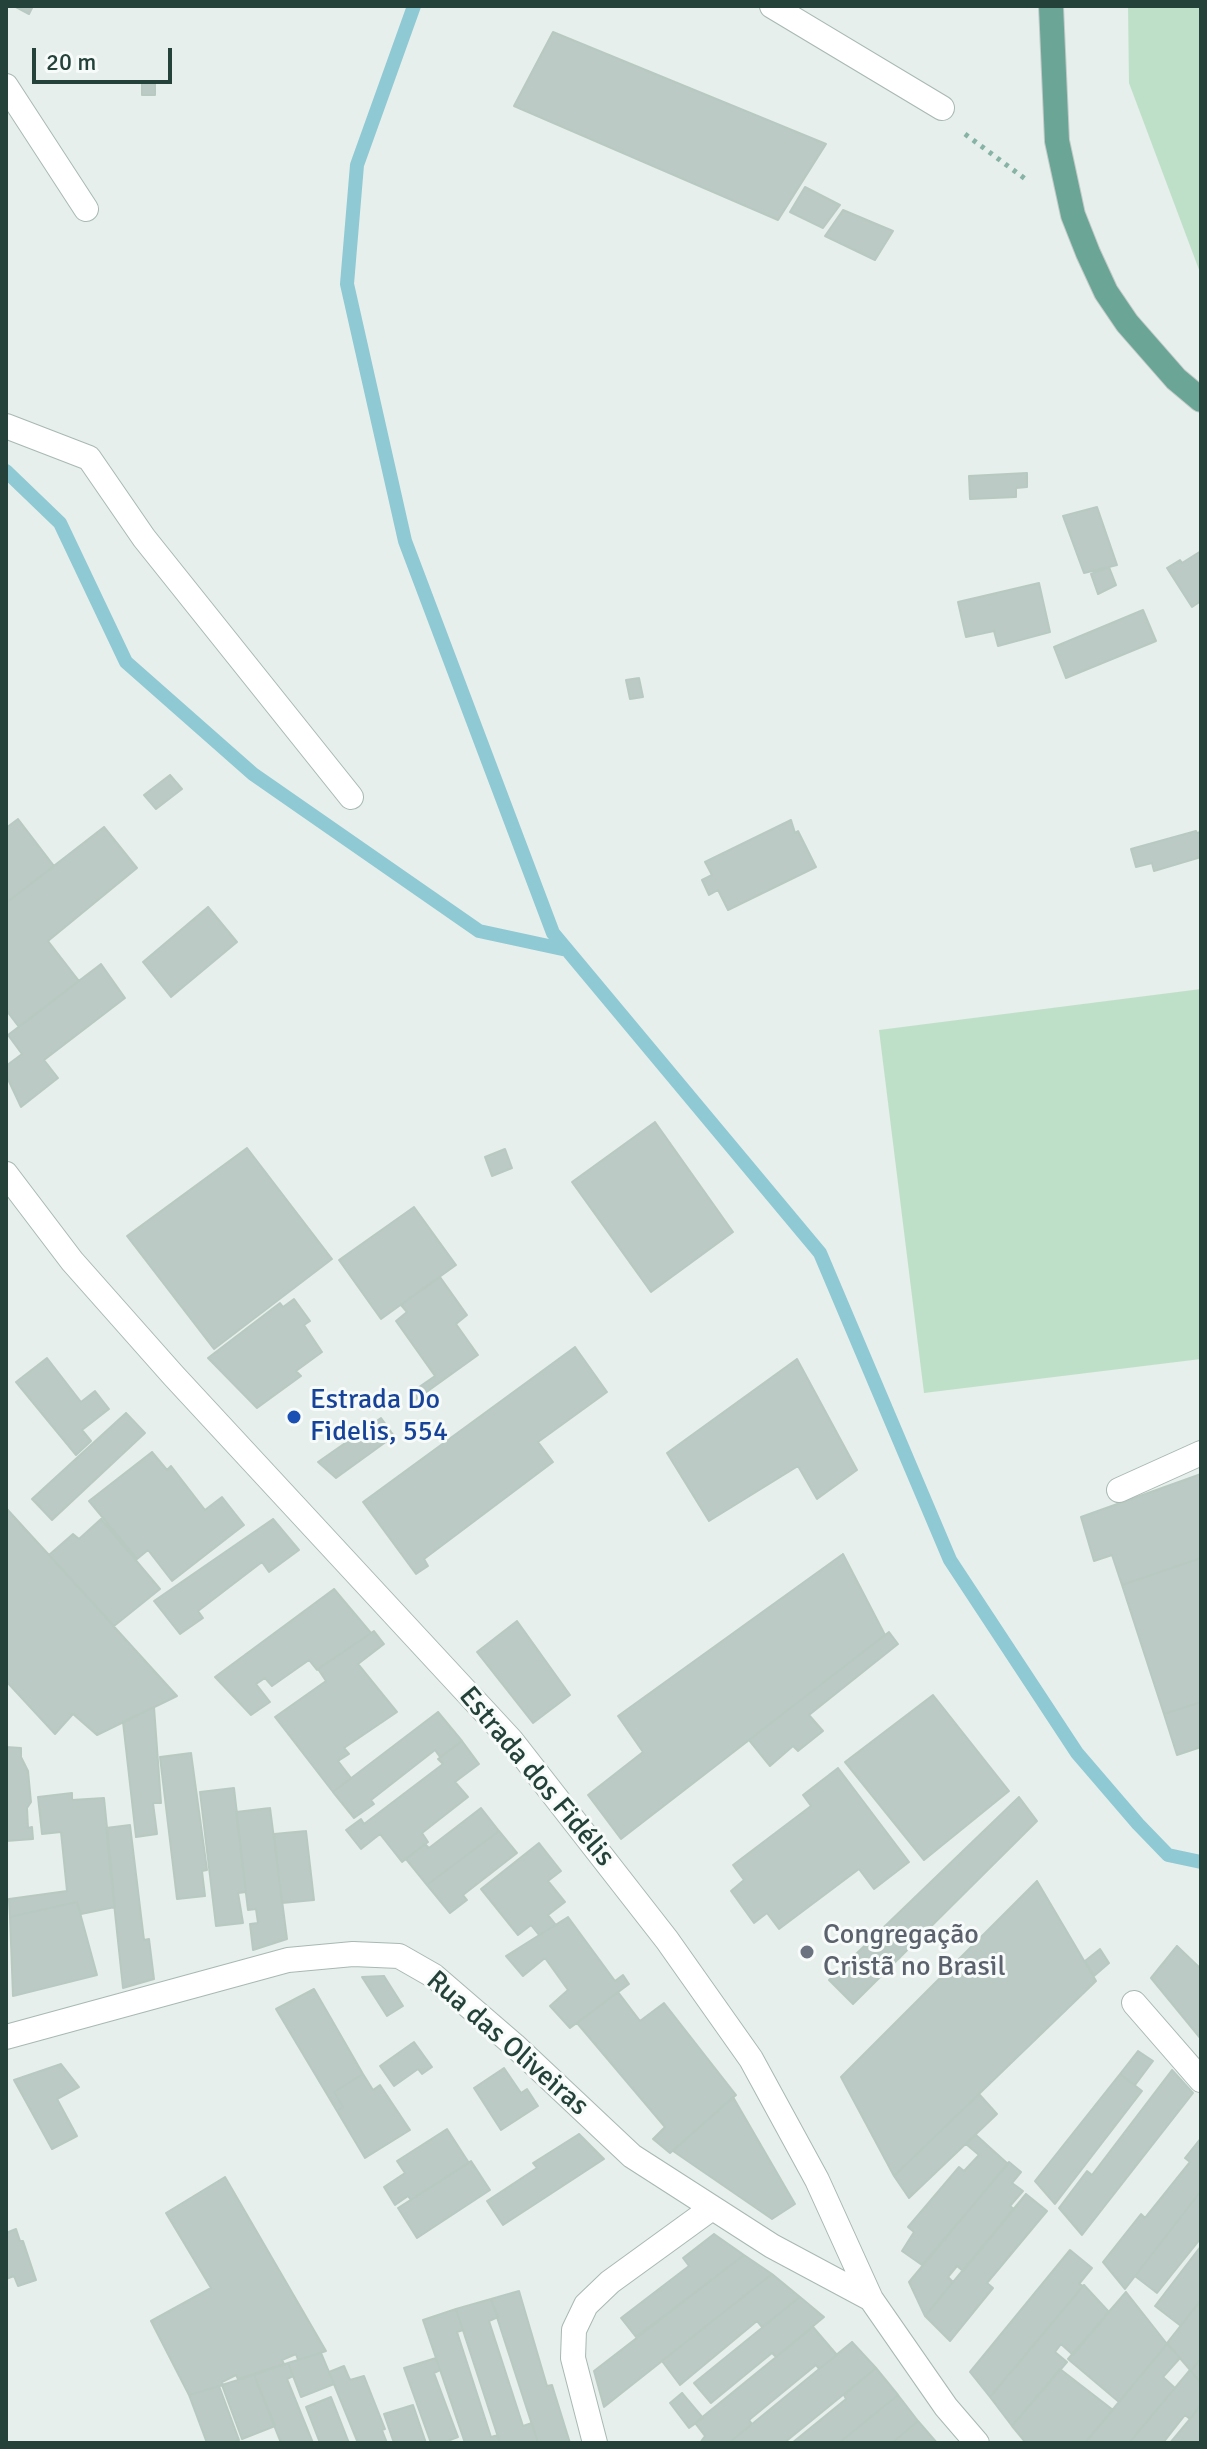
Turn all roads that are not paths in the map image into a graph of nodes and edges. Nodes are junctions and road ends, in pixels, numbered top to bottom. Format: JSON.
{"nodes":[{"id":1,"x":772,"y":6,"type":"edge"},
{"id":2,"x":1051,"y":6,"type":"edge"},
{"id":3,"x":6,"y":86,"type":"edge"},
{"id":4,"x":942,"y":108,"type":"road end"},
{"id":5,"x":86,"y":209,"type":"dead end"},
{"id":6,"x":1201,"y":400,"type":"edge"},
{"id":7,"x":6,"y":426,"type":"edge"},
{"id":8,"x":351,"y":797,"type":"dead end"},
{"id":9,"x":6,"y":1174,"type":"edge"},
{"id":10,"x":1201,"y":1453,"type":"edge"},
{"id":11,"x":1119,"y":1490,"type":"dead end"},
{"id":12,"x":1134,"y":2003,"type":"dead end"},
{"id":13,"x":6,"y":2037,"type":"edge"},
{"id":14,"x":1201,"y":2080,"type":"edge"},
{"id":15,"x":712,"y":2208,"type":"junction"},
{"id":16,"x":871,"y":2299,"type":"junction"},
{"id":17,"x":595,"y":2443,"type":"edge"},
{"id":18,"x":977,"y":2443,"type":"edge"}],
"edges":[{"from":1,"to":4,"type":"street"},
{"from":2,"to":6,"type":"main road"},
{"from":3,"to":5,"type":"street"},
{"from":7,"to":8,"type":"street"},
{"from":9,"to":16,"type":"street","name":"Estrada dos Fidélis"},
{"from":10,"to":11,"type":"street"},
{"from":12,"to":14,"type":"street"},
{"from":13,"to":15,"type":"street","name":"Rua das Oliveiras"},
{"from":15,"to":16,"type":"street","name":"Rua das Oliveiras"},
{"from":15,"to":17,"type":"street"},
{"from":16,"to":18,"type":"street","name":"Estrada dos Fidélis"}]}
